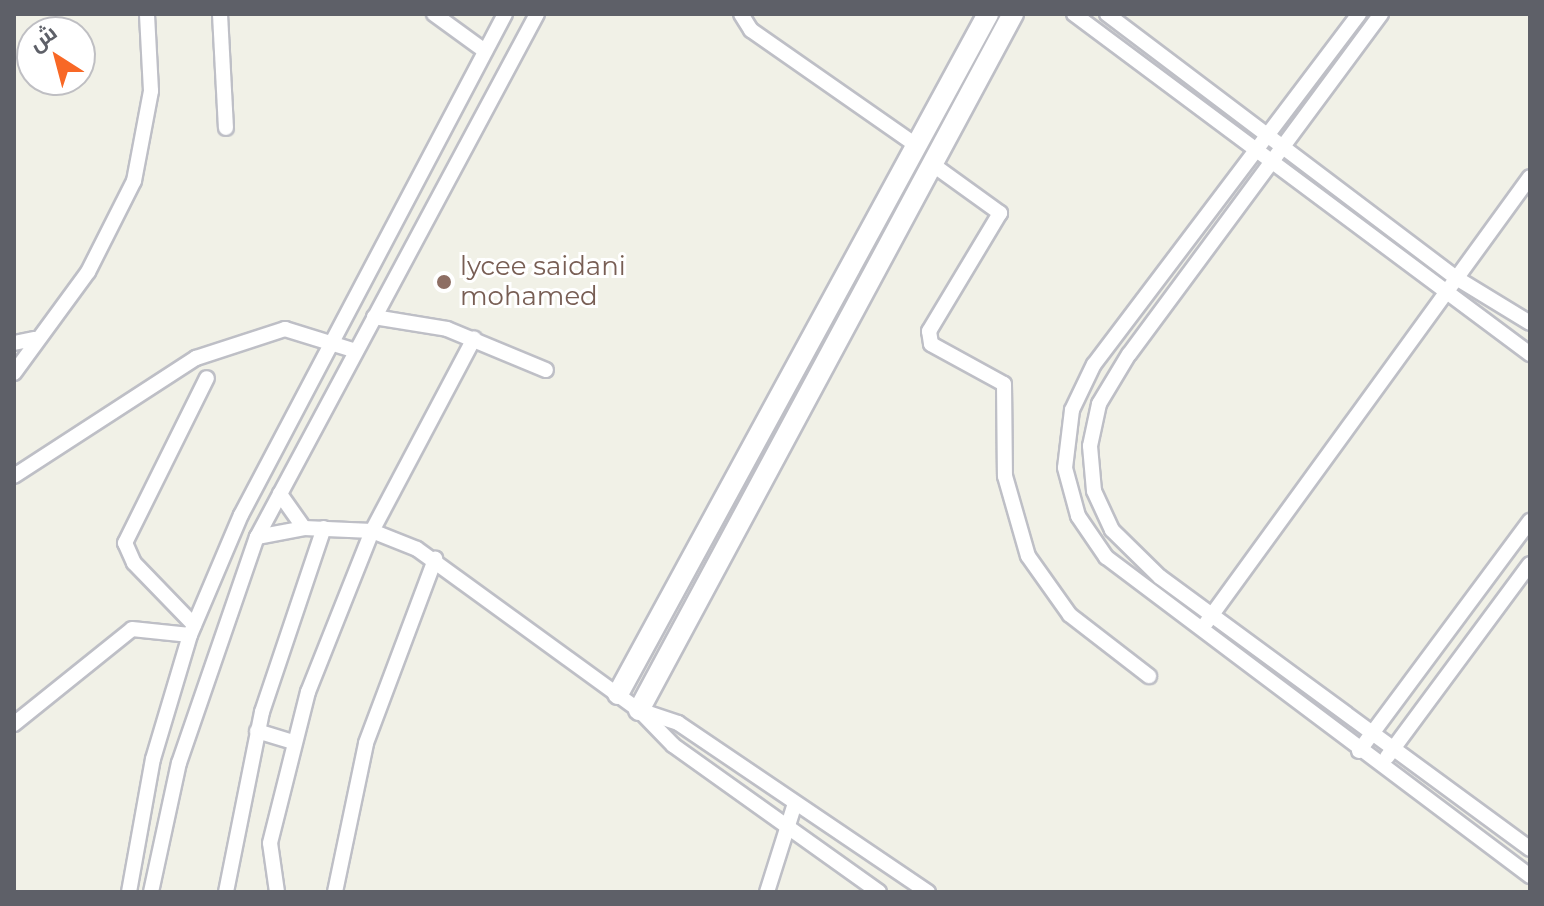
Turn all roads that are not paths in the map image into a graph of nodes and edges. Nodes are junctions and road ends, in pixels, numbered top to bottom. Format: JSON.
{"nodes":[{"id":1,"x":147,"y":14,"type":"edge"},
{"id":2,"x":220,"y":14,"type":"edge"},
{"id":3,"x":434,"y":14,"type":"edge"},
{"id":4,"x":505,"y":14,"type":"edge"},
{"id":5,"x":537,"y":14,"type":"edge"},
{"id":6,"x":741,"y":14,"type":"edge"},
{"id":7,"x":988,"y":14,"type":"edge"},
{"id":8,"x":1013,"y":14,"type":"edge"},
{"id":9,"x":1074,"y":14,"type":"edge"},
{"id":10,"x":1107,"y":14,"type":"edge"},
{"id":11,"x":1359,"y":14,"type":"edge"},
{"id":12,"x":1381,"y":14,"type":"edge"},
{"id":13,"x":485,"y":51,"type":"junction"},
{"id":14,"x":226,"y":128,"type":"dead end"},
{"id":15,"x":1271,"y":135,"type":"junction"},
{"id":16,"x":916,"y":145,"type":"junction"},
{"id":17,"x":1287,"y":148,"type":"junction"},
{"id":18,"x":1261,"y":150,"type":"junction"},
{"id":19,"x":1278,"y":162,"type":"junction"},
{"id":20,"x":932,"y":164,"type":"junction"},
{"id":21,"x":1530,"y":177,"type":"edge"},
{"id":22,"x":1454,"y":285,"type":"junction"},
{"id":23,"x":374,"y":317,"type":"junction"},
{"id":24,"x":1530,"y":323,"type":"edge"},
{"id":25,"x":329,"y":338,"type":"junction"},
{"id":26,"x":474,"y":338,"type":"junction"},
{"id":27,"x":35,"y":339,"type":"junction"},
{"id":28,"x":14,"y":343,"type":"edge"},
{"id":29,"x":356,"y":351,"type":"junction"},
{"id":30,"x":1530,"y":354,"type":"edge"},
{"id":31,"x":546,"y":370,"type":"dead end"},
{"id":32,"x":14,"y":373,"type":"edge"},
{"id":33,"x":207,"y":378,"type":"dead end"},
{"id":34,"x":14,"y":476,"type":"edge"},
{"id":35,"x":280,"y":494,"type":"junction"},
{"id":36,"x":1530,"y":521,"type":"edge"},
{"id":37,"x":304,"y":528,"type":"junction"},
{"id":38,"x":324,"y":528,"type":"junction"},
{"id":39,"x":372,"y":531,"type":"junction"},
{"id":40,"x":257,"y":537,"type":"junction"},
{"id":41,"x":435,"y":559,"type":"junction"},
{"id":42,"x":1530,"y":564,"type":"edge"},
{"id":43,"x":1210,"y":617,"type":"junction"},
{"id":44,"x":192,"y":630,"type":"junction"},
{"id":45,"x":1198,"y":633,"type":"junction"},
{"id":46,"x":1149,"y":676,"type":"dead end"},
{"id":47,"x":618,"y":694,"type":"junction"},
{"id":48,"x":639,"y":710,"type":"junction"},
{"id":49,"x":16,"y":720,"type":"edge"},
{"id":50,"x":257,"y":731,"type":"junction"},
{"id":51,"x":1372,"y":734,"type":"junction"},
{"id":52,"x":293,"y":742,"type":"junction"},
{"id":53,"x":1393,"y":749,"type":"junction"},
{"id":54,"x":1359,"y":751,"type":"junction"},
{"id":55,"x":1380,"y":767,"type":"junction"},
{"id":56,"x":795,"y":803,"type":"junction"},
{"id":57,"x":784,"y":825,"type":"junction"},
{"id":58,"x":1530,"y":849,"type":"edge"},
{"id":59,"x":1530,"y":876,"type":"edge"},
{"id":60,"x":129,"y":892,"type":"edge"},
{"id":61,"x":151,"y":892,"type":"edge"},
{"id":62,"x":226,"y":892,"type":"edge"},
{"id":63,"x":277,"y":892,"type":"edge"},
{"id":64,"x":335,"y":892,"type":"edge"},
{"id":65,"x":767,"y":892,"type":"edge"},
{"id":66,"x":879,"y":892,"type":"edge"},
{"id":67,"x":928,"y":892,"type":"edge"}],
"edges":[{"from":1,"to":27,"type":"street"},
{"from":2,"to":14,"type":"street"},
{"from":3,"to":13,"type":"street"},
{"from":4,"to":13,"type":"street"},
{"from":5,"to":23,"type":"street"},
{"from":6,"to":16,"type":"street"},
{"from":7,"to":16,"type":"street"},
{"from":8,"to":20,"type":"street"},
{"from":9,"to":18,"type":"street"},
{"from":10,"to":15,"type":"street"},
{"from":11,"to":15,"type":"street"},
{"from":12,"to":17,"type":"street"},
{"from":13,"to":25,"type":"street"},
{"from":15,"to":17,"type":"street"},
{"from":15,"to":18,"type":"street"},
{"from":16,"to":47,"type":"street"},
{"from":17,"to":19,"type":"street"},
{"from":17,"to":22,"type":"street"},
{"from":18,"to":19,"type":"street"},
{"from":18,"to":45,"type":"street"},
{"from":19,"to":22,"type":"street"},
{"from":19,"to":43,"type":"street"},
{"from":20,"to":46,"type":"street"},
{"from":20,"to":48,"type":"street"},
{"from":21,"to":22,"type":"street"},
{"from":22,"to":24,"type":"street"},
{"from":22,"to":30,"type":"street"},
{"from":22,"to":43,"type":"street"},
{"from":23,"to":26,"type":"street"},
{"from":23,"to":29,"type":"street"},
{"from":25,"to":29,"type":"street"},
{"from":25,"to":34,"type":"street"},
{"from":25,"to":44,"type":"street"},
{"from":26,"to":31,"type":"street"},
{"from":26,"to":39,"type":"street"},
{"from":27,"to":28,"type":"street"},
{"from":27,"to":32,"type":"street"},
{"from":29,"to":35,"type":"street"},
{"from":33,"to":44,"type":"street"},
{"from":35,"to":37,"type":"street"},
{"from":35,"to":40,"type":"street"},
{"from":36,"to":51,"type":"street"},
{"from":37,"to":38,"type":"street"},
{"from":37,"to":40,"type":"street"},
{"from":38,"to":39,"type":"street"},
{"from":38,"to":50,"type":"street"},
{"from":39,"to":41,"type":"street"},
{"from":39,"to":52,"type":"street"},
{"from":40,"to":61,"type":"street"},
{"from":41,"to":47,"type":"street"},
{"from":41,"to":64,"type":"street"},
{"from":42,"to":53,"type":"street"},
{"from":43,"to":45,"type":"street"},
{"from":43,"to":51,"type":"street"},
{"from":44,"to":49,"type":"street"},
{"from":44,"to":60,"type":"street"},
{"from":45,"to":54,"type":"street"},
{"from":47,"to":48,"type":"street"},
{"from":48,"to":56,"type":"street"},
{"from":48,"to":57,"type":"street"},
{"from":50,"to":52,"type":"street"},
{"from":50,"to":62,"type":"street"},
{"from":51,"to":53,"type":"street"},
{"from":51,"to":54,"type":"street"},
{"from":52,"to":63,"type":"street"},
{"from":53,"to":55,"type":"street"},
{"from":53,"to":58,"type":"street"},
{"from":54,"to":55,"type":"street"},
{"from":55,"to":59,"type":"street"},
{"from":56,"to":57,"type":"street"},
{"from":56,"to":67,"type":"street"},
{"from":57,"to":65,"type":"street"},
{"from":57,"to":66,"type":"street"}]}
